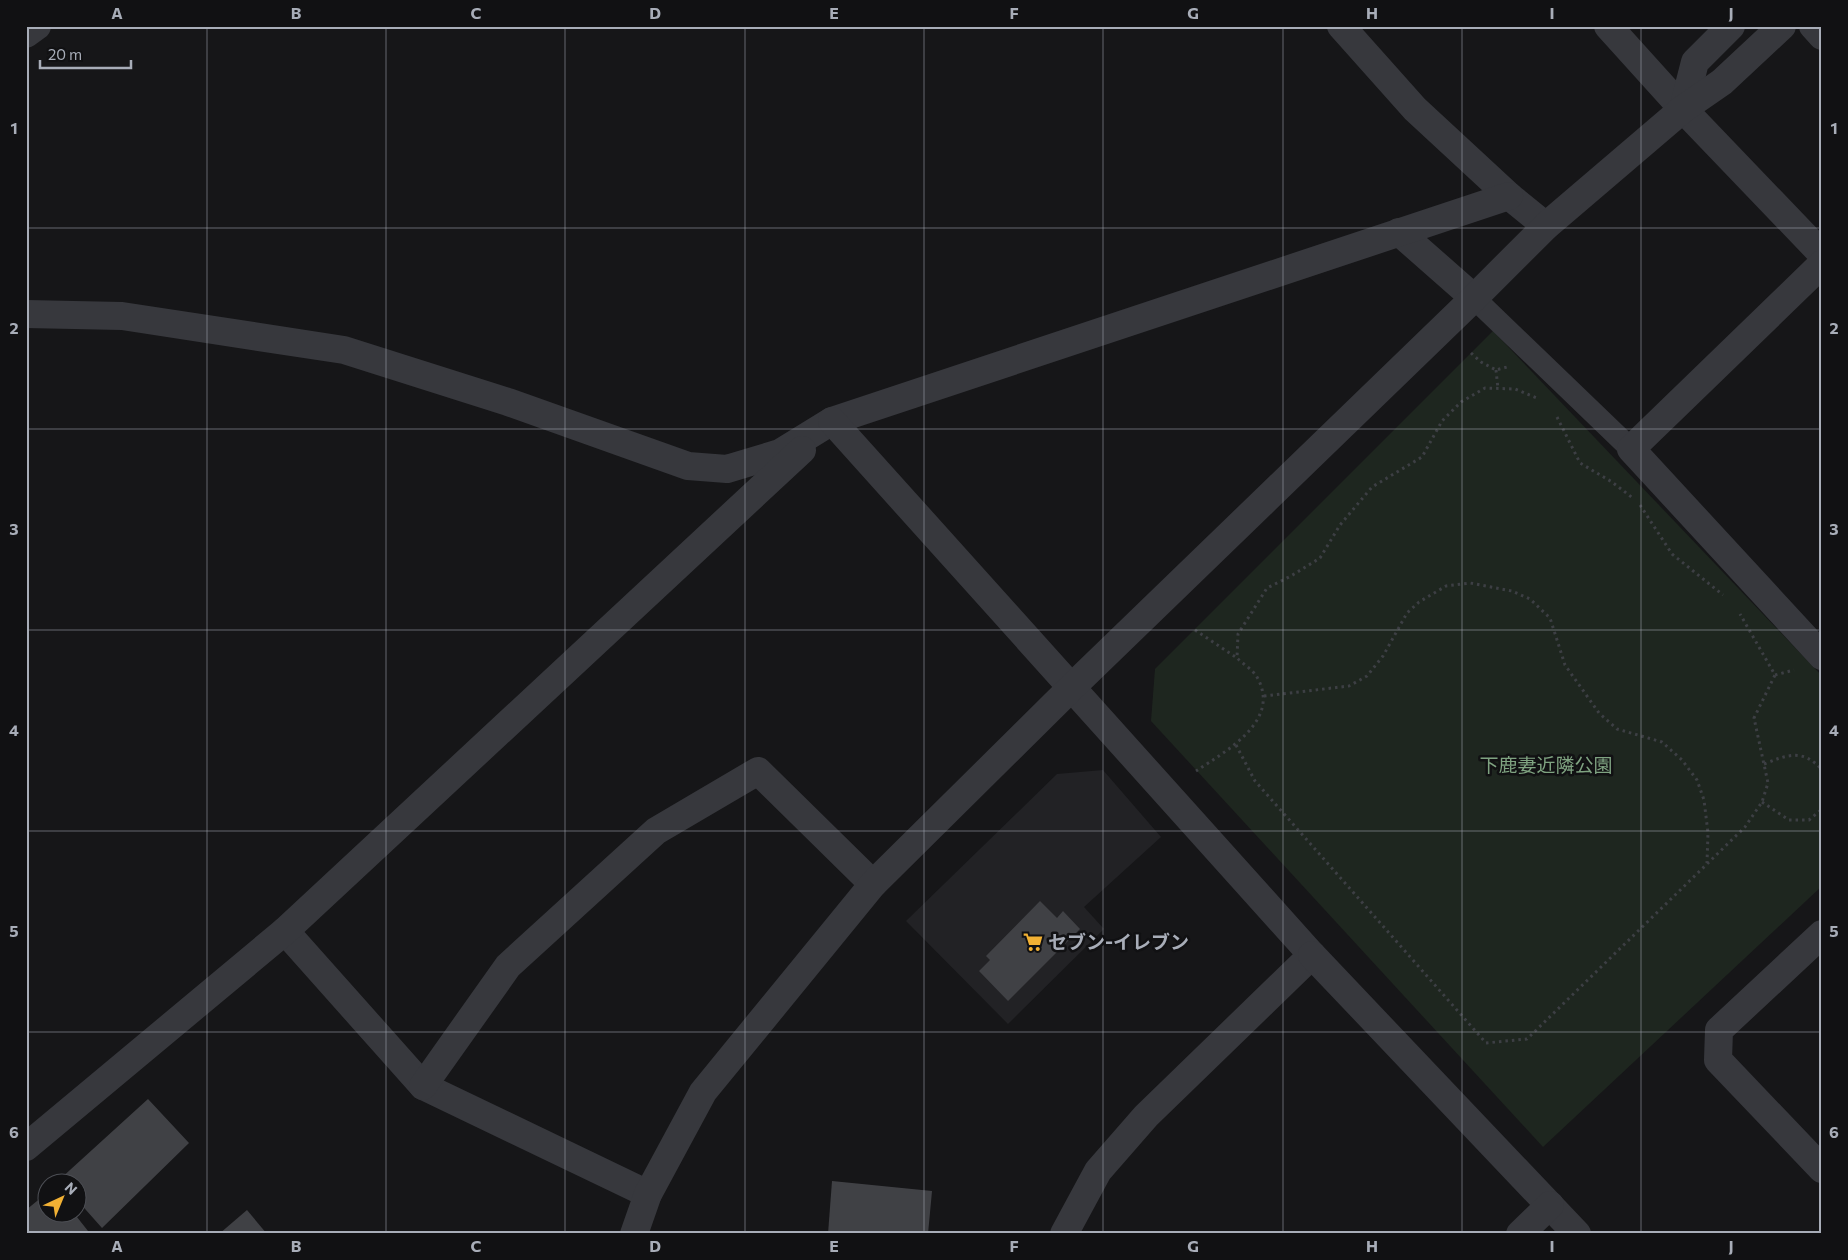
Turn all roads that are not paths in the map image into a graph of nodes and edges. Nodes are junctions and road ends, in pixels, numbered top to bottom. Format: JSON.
{"nodes":[{"id":1,"x":37,"y":26,"type":"edge"},
{"id":2,"x":1341,"y":26,"type":"edge"},
{"id":3,"x":1608,"y":26,"type":"edge"},
{"id":4,"x":1730,"y":26,"type":"edge"},
{"id":5,"x":1782,"y":26,"type":"edge"},
{"id":6,"x":1813,"y":26,"type":"edge"},
{"id":7,"x":26,"y":34,"type":"edge"},
{"id":8,"x":1822,"y":36,"type":"edge"},
{"id":9,"x":1683,"y":109,"type":"junction"},
{"id":10,"x":1509,"y":196,"type":"junction"},
{"id":11,"x":1546,"y":226,"type":"junction"},
{"id":12,"x":1399,"y":232,"type":"junction"},
{"id":13,"x":1822,"y":254,"type":"edge"},
{"id":14,"x":1822,"y":264,"type":"edge"},
{"id":15,"x":1474,"y":298,"type":"junction"},
{"id":16,"x":26,"y":314,"type":"edge"},
{"id":17,"x":832,"y":421,"type":"junction"},
{"id":18,"x":1632,"y":449,"type":"junction"},
{"id":19,"x":1822,"y":656,"type":"edge"},
{"id":20,"x":1072,"y":687,"type":"junction"},
{"id":21,"x":873,"y":884,"type":"junction"},
{"id":22,"x":285,"y":931,"type":"junction"},
{"id":23,"x":1822,"y":934,"type":"edge"},
{"id":24,"x":1312,"y":955,"type":"junction"},
{"id":25,"x":423,"y":1086,"type":"junction"},
{"id":26,"x":26,"y":1146,"type":"edge"},
{"id":27,"x":1822,"y":1170,"type":"edge"},
{"id":28,"x":648,"y":1194,"type":"junction"},
{"id":29,"x":1550,"y":1205,"type":"junction"},
{"id":30,"x":634,"y":1234,"type":"edge"},
{"id":31,"x":1064,"y":1234,"type":"edge"},
{"id":32,"x":1520,"y":1234,"type":"edge"},
{"id":33,"x":1577,"y":1234,"type":"edge"}],
"edges":[{"from":1,"to":7,"type":"street"},
{"from":2,"to":10,"type":"street"},
{"from":3,"to":9,"type":"street"},
{"from":4,"to":9,"type":"street"},
{"from":5,"to":9,"type":"street"},
{"from":6,"to":8,"type":"street"},
{"from":9,"to":11,"type":"street"},
{"from":9,"to":13,"type":"street"},
{"from":10,"to":11,"type":"street"},
{"from":10,"to":12,"type":"street"},
{"from":11,"to":15,"type":"street"},
{"from":12,"to":15,"type":"street"},
{"from":12,"to":17,"type":"street"},
{"from":14,"to":18,"type":"street"},
{"from":15,"to":18,"type":"street"},
{"from":15,"to":20,"type":"street"},
{"from":16,"to":17,"type":"street"},
{"from":17,"to":20,"type":"street"},
{"from":17,"to":22,"type":"street"},
{"from":18,"to":19,"type":"street"},
{"from":20,"to":21,"type":"street"},
{"from":20,"to":24,"type":"street"},
{"from":21,"to":25,"type":"street"},
{"from":21,"to":28,"type":"street"},
{"from":22,"to":25,"type":"street"},
{"from":22,"to":26,"type":"street"},
{"from":23,"to":27,"type":"street"},
{"from":24,"to":29,"type":"street"},
{"from":24,"to":31,"type":"street"},
{"from":25,"to":28,"type":"street"},
{"from":28,"to":30,"type":"street"},
{"from":29,"to":32,"type":"street"},
{"from":29,"to":33,"type":"street"}]}
